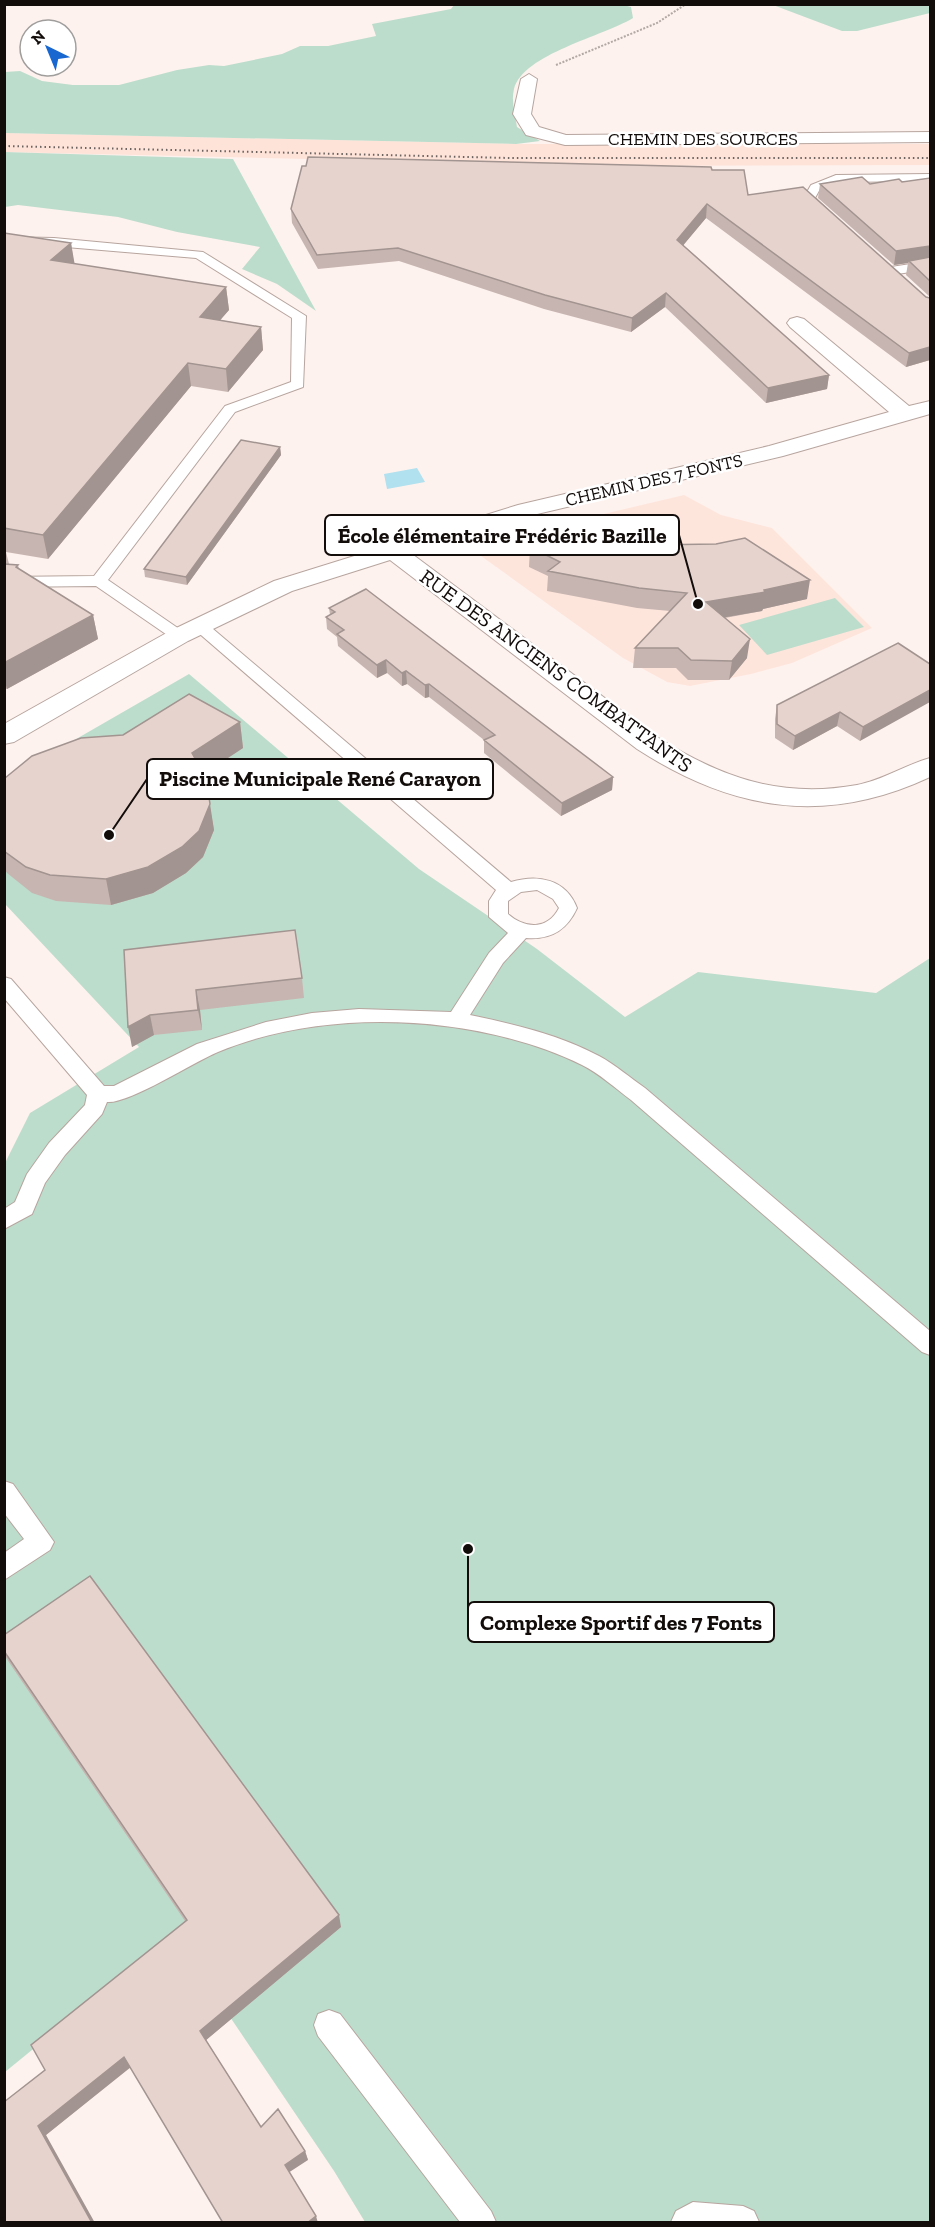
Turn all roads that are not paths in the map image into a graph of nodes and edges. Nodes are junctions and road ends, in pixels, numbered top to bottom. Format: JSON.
{"nodes":[{"id":1,"x":529,"y":79,"type":"road end"},
{"id":2,"x":930,"y":137,"type":"edge"},
{"id":3,"x":930,"y":178,"type":"edge"},
{"id":4,"x":834,"y":221,"type":"edge"},
{"id":5,"x":4,"y":241,"type":"edge"},
{"id":6,"x":930,"y":265,"type":"edge"},
{"id":7,"x":907,"y":285,"type":"edge"},
{"id":8,"x":797,"y":323,"type":"dead end"},
{"id":9,"x":930,"y":407,"type":"edge"},
{"id":10,"x":906,"y":415,"type":"junction"},
{"id":11,"x":394,"y":552,"type":"junction"},
{"id":12,"x":99,"y":581,"type":"junction"},
{"id":13,"x":4,"y":582,"type":"edge"},
{"id":14,"x":190,"y":631,"type":"junction"},
{"id":15,"x":4,"y":736,"type":"edge"},
{"id":16,"x":930,"y":767,"type":"edge"},
{"id":17,"x":508,"y":890,"type":"junction"},
{"id":18,"x":521,"y":931,"type":"junction"},
{"id":19,"x":4,"y":984,"type":"edge"},
{"id":20,"x":457,"y":1020,"type":"junction"},
{"id":21,"x":98,"y":1093,"type":"junction"},
{"id":22,"x":4,"y":1220,"type":"edge"},
{"id":23,"x":930,"y":1345,"type":"edge"},
{"id":24,"x":4,"y":1492,"type":"edge"},
{"id":25,"x":4,"y":1568,"type":"edge"},
{"id":26,"x":329,"y":2025,"type":"dead end"},
{"id":27,"x":480,"y":2223,"type":"edge"},
{"id":28,"x":687,"y":2223,"type":"edge"},
{"id":29,"x":743,"y":2223,"type":"edge"}],
"edges":[{"from":1,"to":2,"type":"street","name":"CHEMIN DES SOURCES"},
{"from":3,"to":4,"type":"lane"},
{"from":5,"to":12,"type":"lane"},
{"from":6,"to":7,"type":"lane"},
{"from":8,"to":10,"type":"street"},
{"from":9,"to":10,"type":"street","name":"CHEMIN DES 7 FONTS"},
{"from":10,"to":11,"type":"street","name":"CHEMIN DES 7 FONTS"},
{"from":11,"to":14,"type":"street","name":"CHEMIN DES 7 FONTS"},
{"from":11,"to":16,"type":"street","name":"RUE DES ANCIENS COMBATTANTS"},
{"from":12,"to":13,"type":"lane"},
{"from":12,"to":14,"type":"lane"},
{"from":14,"to":15,"type":"street","name":"CHEMIN DES 7 FONTS"},
{"from":14,"to":17,"type":"lane"},
{"from":17,"to":18,"type":"lane"},
{"from":17,"to":18,"type":"lane"},
{"from":18,"to":20,"type":"lane"},
{"from":19,"to":21,"type":"lane"},
{"from":20,"to":21,"type":"lane"},
{"from":20,"to":23,"type":"lane"},
{"from":21,"to":22,"type":"lane"},
{"from":24,"to":25,"type":"lane"},
{"from":26,"to":27,"type":"lane"},
{"from":28,"to":29,"type":"lane"}]}
